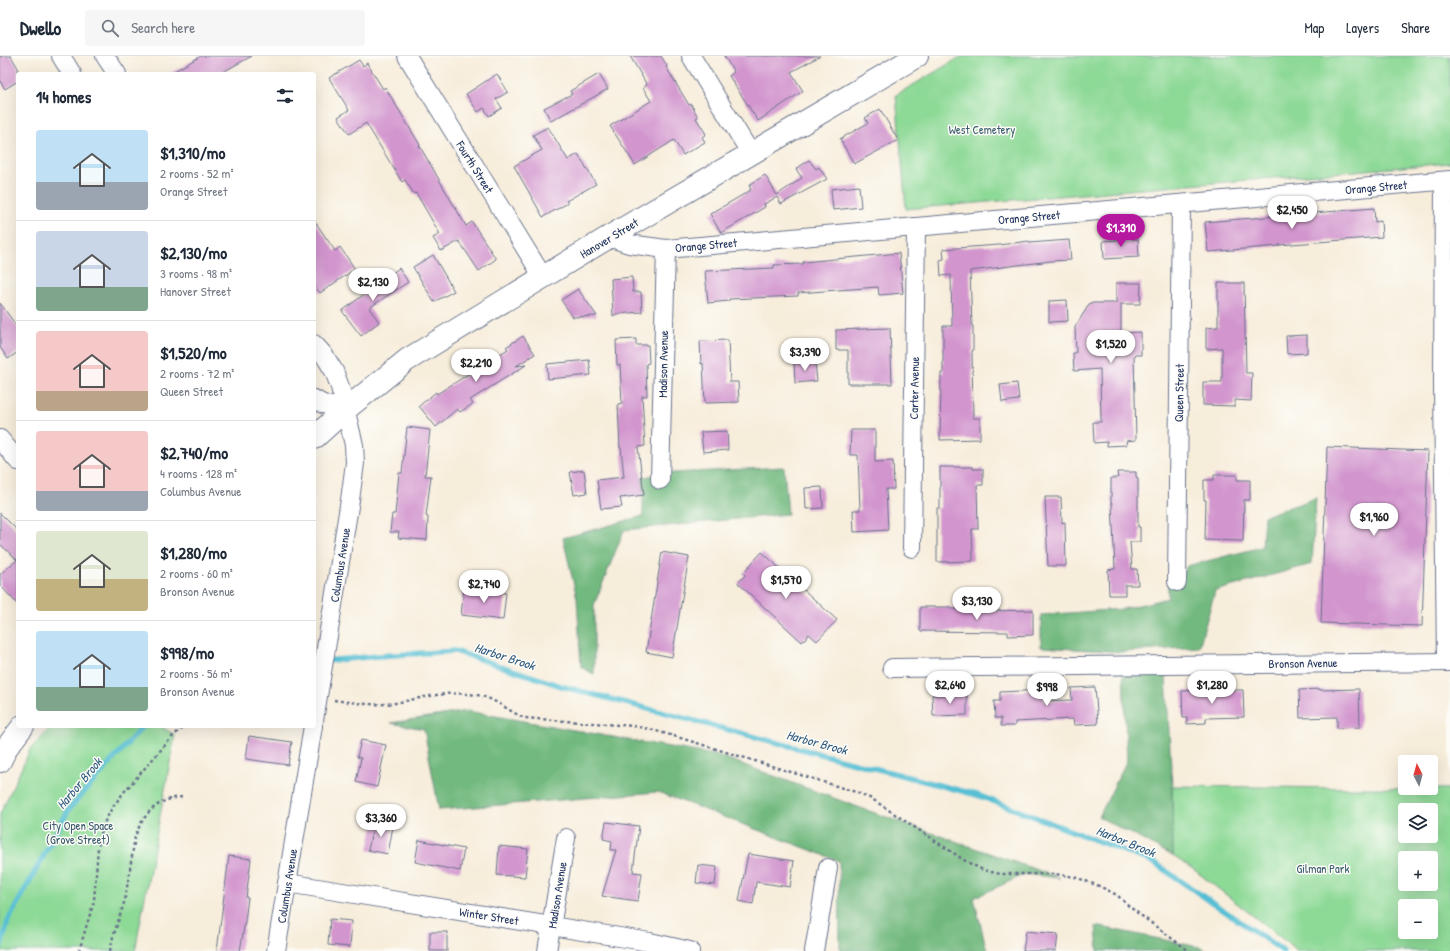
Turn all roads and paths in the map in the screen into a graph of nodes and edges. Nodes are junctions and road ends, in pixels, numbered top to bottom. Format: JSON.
{"nodes":[{"id":1,"x":61,"y":56,"type":"edge"},
{"id":2,"x":105,"y":56,"type":"edge"},
{"id":3,"x":407,"y":56,"type":"edge"},
{"id":4,"x":691,"y":56,"type":"edge"},
{"id":5,"x":917,"y":56,"type":"edge"},
{"id":6,"x":71,"y":72,"type":"edge"},
{"id":7,"x":116,"y":72,"type":"edge"},
{"id":8,"x":751,"y":154,"type":"junction"},
{"id":9,"x":1447,"y":180,"type":"edge"},
{"id":10,"x":1181,"y":204,"type":"junction"},
{"id":11,"x":916,"y":227,"type":"junction"},
{"id":12,"x":609,"y":237,"type":"junction"},
{"id":13,"x":666,"y":248,"type":"junction"},
{"id":14,"x":543,"y":277,"type":"junction"},
{"id":15,"x":316,"y":346,"type":"edge"},
{"id":16,"x":316,"y":400,"type":"edge"},
{"id":17,"x":345,"y":410,"type":"junction"},
{"id":18,"x":316,"y":436,"type":"edge"},
{"id":19,"x":0,"y":439,"type":"edge"},
{"id":20,"x":16,"y":459,"type":"edge"},
{"id":21,"x":660,"y":480,"type":"dead end"},
{"id":22,"x":912,"y":548,"type":"dead end"},
{"id":23,"x":1177,"y":582,"type":"dead end"},
{"id":24,"x":1448,"y":662,"type":"edge"},
{"id":25,"x":892,"y":668,"type":"dead end"},
{"id":26,"x":330,"y":699,"type":"dead end"},
{"id":27,"x":316,"y":708,"type":"edge"},
{"id":28,"x":21,"y":728,"type":"edge"},
{"id":29,"x":183,"y":728,"type":"edge"},
{"id":30,"x":313,"y":728,"type":"edge"},
{"id":31,"x":0,"y":761,"type":"edge"},
{"id":32,"x":182,"y":797,"type":"dead end"},
{"id":33,"x":566,"y":838,"type":"dead end"},
{"id":34,"x":828,"y":868,"type":"dead end"},
{"id":35,"x":287,"y":883,"type":"junction"},
{"id":36,"x":551,"y":926,"type":"junction"},
{"id":37,"x":79,"y":951,"type":"edge"},
{"id":38,"x":110,"y":951,"type":"edge"},
{"id":39,"x":276,"y":951,"type":"edge"},
{"id":40,"x":547,"y":951,"type":"edge"},
{"id":41,"x":690,"y":951,"type":"edge"},
{"id":42,"x":814,"y":951,"type":"edge"},
{"id":43,"x":1189,"y":951,"type":"edge"}],
"edges":[{"from":1,"to":6,"type":"street"},
{"from":2,"to":7,"type":"street"},
{"from":3,"to":14,"type":"street","name":"Fourth Street"},
{"from":4,"to":8,"type":"street"},
{"from":5,"to":8,"type":"main road","name":"Hanover Street"},
{"from":8,"to":12,"type":"main road","name":"Hanover Street"},
{"from":9,"to":10,"type":"street","name":"Orange Street"},
{"from":9,"to":24,"type":"street"},
{"from":10,"to":11,"type":"street","name":"Orange Street"},
{"from":10,"to":23,"type":"street","name":"Queen Street"},
{"from":11,"to":13,"type":"street","name":"Orange Street"},
{"from":11,"to":22,"type":"street","name":"Carter Avenue"},
{"from":12,"to":13,"type":"street","name":"Orange Street"},
{"from":12,"to":14,"type":"main road","name":"Hanover Street"},
{"from":13,"to":21,"type":"street","name":"Madison Avenue"},
{"from":14,"to":17,"type":"main road","name":"Hanover Street"},
{"from":15,"to":17,"type":"street","name":"Columbus Avenue"},
{"from":16,"to":17,"type":"street"},
{"from":17,"to":18,"type":"main road","name":"Hanover Street"},
{"from":17,"to":27,"type":"street","name":"Columbus Avenue","bridge":true},
{"from":19,"to":20,"type":"street"},
{"from":24,"to":25,"type":"street","name":"Bronson Avenue"},
{"from":26,"to":43,"type":"path"},
{"from":28,"to":31,"type":"main road"},
{"from":29,"to":37,"type":"path"},
{"from":30,"to":35,"type":"street","name":"Columbus Avenue"},
{"from":32,"to":38,"type":"path"},
{"from":33,"to":36,"type":"street","name":"Madison Avenue"},
{"from":34,"to":42,"type":"street"},
{"from":35,"to":36,"type":"street","name":"Winter Street"},
{"from":35,"to":39,"type":"street","name":"Columbus Avenue"},
{"from":36,"to":40,"type":"street","name":"Madison Avenue"},
{"from":36,"to":41,"type":"street","name":"Winter Street"}]}
